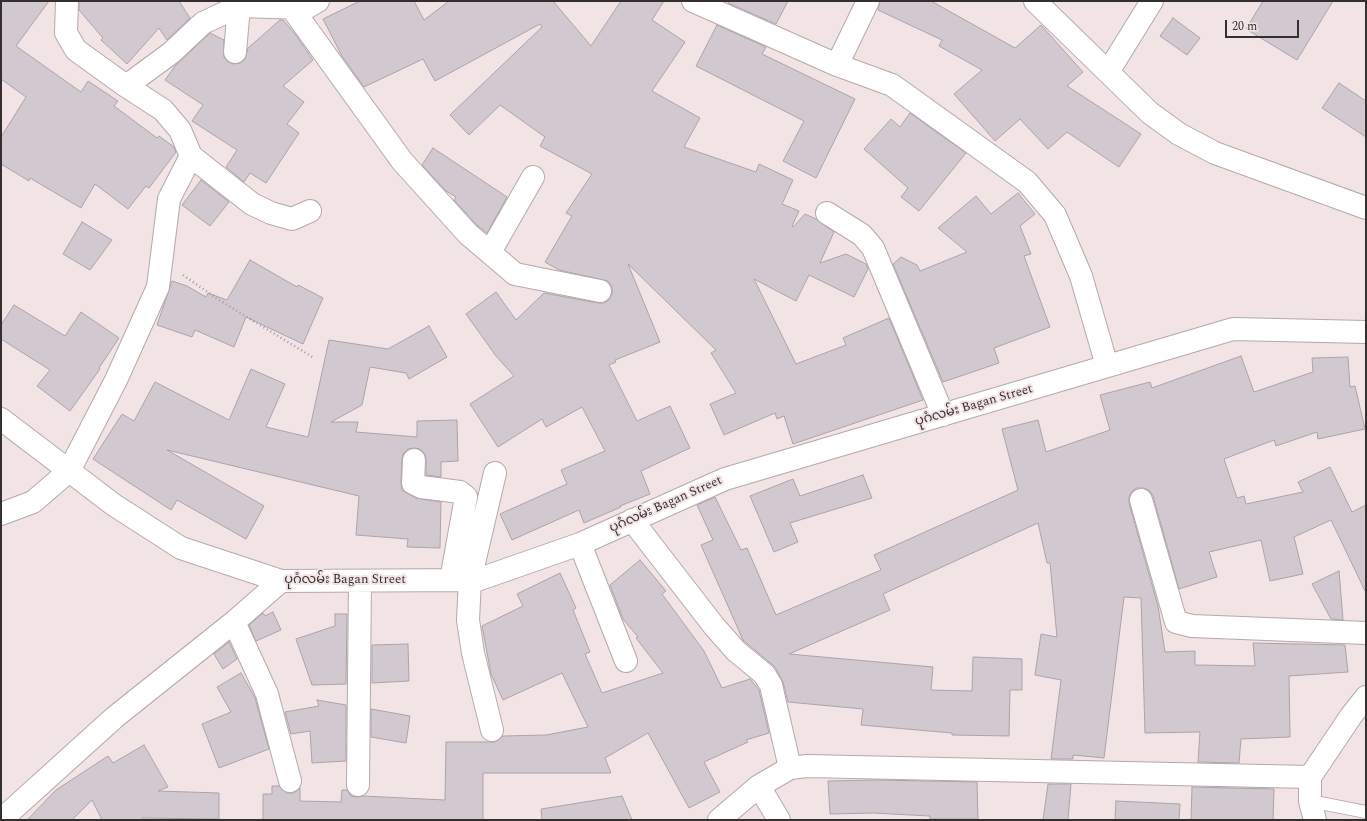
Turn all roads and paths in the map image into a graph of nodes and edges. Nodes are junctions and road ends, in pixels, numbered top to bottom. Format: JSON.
{"nodes":[{"id":1,"x":67,"y":1,"type":"edge"},
{"id":2,"x":318,"y":1,"type":"edge"},
{"id":3,"x":693,"y":1,"type":"edge"},
{"id":4,"x":868,"y":1,"type":"edge"},
{"id":5,"x":1035,"y":1,"type":"edge"},
{"id":6,"x":1152,"y":1,"type":"edge"},
{"id":7,"x":237,"y":3,"type":"edge"},
{"id":8,"x":291,"y":7,"type":"junction"},
{"id":9,"x":235,"y":52,"type":"dead end"},
{"id":10,"x":837,"y":65,"type":"junction"},
{"id":11,"x":1108,"y":72,"type":"junction"},
{"id":12,"x":126,"y":86,"type":"junction"},
{"id":13,"x":190,"y":156,"type":"junction"},
{"id":14,"x":533,"y":178,"type":"dead end"},
{"id":15,"x":1364,"y":204,"type":"edge"},
{"id":16,"x":310,"y":211,"type":"dead end"},
{"id":17,"x":827,"y":212,"type":"dead end"},
{"id":18,"x":490,"y":252,"type":"junction"},
{"id":19,"x":179,"y":273,"type":"dead end"},
{"id":20,"x":600,"y":291,"type":"dead end"},
{"id":21,"x":1366,"y":332,"type":"edge"},
{"id":22,"x":314,"y":358,"type":"dead end"},
{"id":23,"x":1106,"y":366,"type":"junction"},
{"id":24,"x":943,"y":415,"type":"junction"},
{"id":25,"x":1,"y":418,"type":"edge"},
{"id":26,"x":414,"y":460,"type":"dead end"},
{"id":27,"x":69,"y":471,"type":"junction"},
{"id":28,"x":495,"y":473,"type":"dead end"},
{"id":29,"x":1141,"y":500,"type":"dead end"},
{"id":30,"x":1,"y":514,"type":"edge"},
{"id":31,"x":632,"y":520,"type":"junction"},
{"id":32,"x":580,"y":544,"type":"junction"},
{"id":33,"x":460,"y":580,"type":"junction"},
{"id":34,"x":360,"y":581,"type":"junction"},
{"id":35,"x":281,"y":582,"type":"junction"},
{"id":36,"x":234,"y":622,"type":"junction"},
{"id":37,"x":1366,"y":633,"type":"edge"},
{"id":38,"x":626,"y":661,"type":"dead end"},
{"id":39,"x":1366,"y":697,"type":"edge"},
{"id":40,"x":492,"y":730,"type":"dead end"},
{"id":41,"x":790,"y":768,"type":"junction"},
{"id":42,"x":1310,"y":777,"type":"junction"},
{"id":43,"x":290,"y":781,"type":"dead end"},
{"id":44,"x":358,"y":785,"type":"dead end"},
{"id":45,"x":759,"y":786,"type":"junction"},
{"id":46,"x":1312,"y":810,"type":"edge"},
{"id":47,"x":1366,"y":812,"type":"edge"},
{"id":48,"x":1,"y":820,"type":"edge"},
{"id":49,"x":719,"y":820,"type":"edge"},
{"id":50,"x":779,"y":820,"type":"edge"}],
"edges":[{"from":1,"to":12,"type":"street"},
{"from":2,"to":8,"type":"street"},
{"from":3,"to":10,"type":"street"},
{"from":4,"to":10,"type":"street"},
{"from":5,"to":11,"type":"street"},
{"from":6,"to":11,"type":"street"},
{"from":7,"to":8,"type":"street"},
{"from":7,"to":9,"type":"street"},
{"from":7,"to":12,"type":"street"},
{"from":8,"to":18,"type":"street"},
{"from":10,"to":23,"type":"street"},
{"from":11,"to":15,"type":"street"},
{"from":12,"to":13,"type":"street"},
{"from":13,"to":16,"type":"street"},
{"from":13,"to":27,"type":"street"},
{"from":14,"to":18,"type":"street"},
{"from":17,"to":24,"type":"street"},
{"from":18,"to":20,"type":"street"},
{"from":19,"to":22,"type":"path"},
{"from":21,"to":23,"type":"street","name":"ပုဂံလမ်း Bagan Street"},
{"from":23,"to":24,"type":"street","name":"ပုဂံလမ်း Bagan Street"},
{"from":24,"to":31,"type":"street","name":"ပုဂံလမ်း Bagan Street"},
{"from":25,"to":27,"type":"street","name":"ပုဂံလမ်း Bagan Street"},
{"from":26,"to":33,"type":"street"},
{"from":27,"to":30,"type":"street"},
{"from":27,"to":35,"type":"street","name":"ပုဂံလမ်း Bagan Street"},
{"from":28,"to":33,"type":"street"},
{"from":29,"to":37,"type":"street"},
{"from":31,"to":32,"type":"street","name":"ပုဂံလမ်း Bagan Street"},
{"from":31,"to":41,"type":"street"},
{"from":32,"to":33,"type":"street","name":"ပုဂံလမ်း Bagan Street"},
{"from":32,"to":38,"type":"street"},
{"from":33,"to":34,"type":"street","name":"ပုဂံလမ်း Bagan Street"},
{"from":33,"to":40,"type":"street"},
{"from":34,"to":35,"type":"street","name":"ပုဂံလမ်း Bagan Street"},
{"from":34,"to":44,"type":"street"},
{"from":35,"to":36,"type":"street"},
{"from":36,"to":43,"type":"street"},
{"from":36,"to":48,"type":"street"},
{"from":39,"to":42,"type":"street"},
{"from":41,"to":42,"type":"street"},
{"from":41,"to":45,"type":"street"},
{"from":42,"to":46,"type":"street"},
{"from":45,"to":49,"type":"street"},
{"from":45,"to":50,"type":"street"},
{"from":46,"to":47,"type":"lane"}]}
